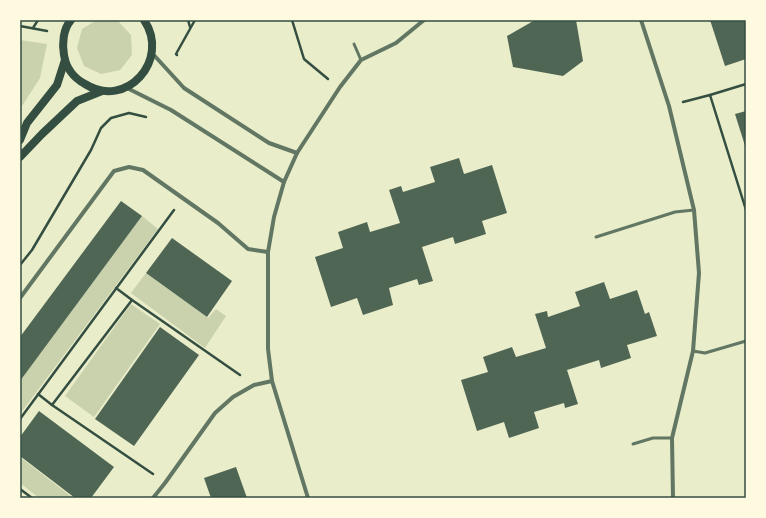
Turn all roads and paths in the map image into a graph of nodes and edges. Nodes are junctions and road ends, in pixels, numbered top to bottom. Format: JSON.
{"nodes":[{"id":1,"x":38,"y":20,"type":"edge"},
{"id":2,"x":71,"y":20,"type":"edge"},
{"id":3,"x":144,"y":20,"type":"edge"},
{"id":4,"x":188,"y":20,"type":"edge"},
{"id":5,"x":195,"y":20,"type":"edge"},
{"id":6,"x":292,"y":20,"type":"edge"},
{"id":7,"x":641,"y":20,"type":"edge"},
{"id":8,"x":421,"y":21,"type":"edge"},
{"id":9,"x":20,"y":26,"type":"edge"},
{"id":10,"x":190,"y":28,"type":"junction"},
{"id":11,"x":354,"y":44,"type":"dead end"},
{"id":12,"x":152,"y":53,"type":"junction"},
{"id":13,"x":180,"y":59,"type":"dead end"},
{"id":14,"x":65,"y":60,"type":"junction"},
{"id":15,"x":361,"y":60,"type":"junction"},
{"id":16,"x":746,"y":84,"type":"edge"},
{"id":17,"x":340,"y":87,"type":"junction"},
{"id":18,"x":127,"y":88,"type":"junction"},
{"id":19,"x":102,"y":91,"type":"junction"},
{"id":20,"x":710,"y":95,"type":"junction"},
{"id":21,"x":669,"y":106,"type":"junction"},
{"id":22,"x":171,"y":110,"type":"junction"},
{"id":23,"x":20,"y":140,"type":"edge"},
{"id":24,"x":297,"y":153,"type":"junction"},
{"id":25,"x":20,"y":157,"type":"edge"},
{"id":26,"x":284,"y":182,"type":"junction"},
{"id":27,"x":182,"y":198,"type":"junction"},
{"id":28,"x":694,"y":210,"type":"junction"},
{"id":29,"x":746,"y":210,"type":"edge"},
{"id":30,"x":596,"y":237,"type":"dead end"},
{"id":31,"x":268,"y":252,"type":"junction"},
{"id":32,"x":20,"y":265,"type":"edge"},
{"id":33,"x":116,"y":288,"type":"junction"},
{"id":34,"x":20,"y":298,"type":"edge"},
{"id":35,"x":132,"y":300,"type":"junction"},
{"id":36,"x":746,"y":340,"type":"edge"},
{"id":37,"x":693,"y":351,"type":"junction"},
{"id":38,"x":272,"y":381,"type":"junction"},
{"id":39,"x":254,"y":385,"type":"junction"},
{"id":40,"x":38,"y":394,"type":"junction"},
{"id":41,"x":52,"y":405,"type":"junction"},
{"id":42,"x":20,"y":419,"type":"edge"},
{"id":43,"x":672,"y":438,"type":"junction"},
{"id":44,"x":633,"y":444,"type":"dead end"},
{"id":45,"x":165,"y":483,"type":"junction"},
{"id":46,"x":20,"y":489,"type":"edge"},
{"id":47,"x":32,"y":498,"type":"edge"},
{"id":48,"x":153,"y":498,"type":"edge"},
{"id":49,"x":308,"y":498,"type":"edge"},
{"id":50,"x":673,"y":498,"type":"edge"}],
"edges":[{"from":1,"to":9,"type":"path"},
{"from":2,"to":14,"type":"main road"},
{"from":3,"to":12,"type":"main road"},
{"from":4,"to":10,"type":"path"},
{"from":5,"to":10,"type":"path"},
{"from":6,"to":17,"type":"path"},
{"from":7,"to":21,"type":"street"},
{"from":8,"to":15,"type":"street"},
{"from":10,"to":13,"type":"path"},
{"from":11,"to":15,"type":"lane"},
{"from":12,"to":18,"type":"main road"},
{"from":12,"to":24,"type":"street"},
{"from":14,"to":19,"type":"main road"},
{"from":14,"to":23,"type":"main road"},
{"from":15,"to":17,"type":"street"},
{"from":16,"to":20,"type":"path"},
{"from":17,"to":24,"type":"street"},
{"from":18,"to":19,"type":"main road"},
{"from":18,"to":22,"type":"street"},
{"from":19,"to":25,"type":"main road"},
{"from":20,"to":21,"type":"path"},
{"from":20,"to":29,"type":"path"},
{"from":21,"to":28,"type":"street"},
{"from":22,"to":26,"type":"street"},
{"from":22,"to":32,"type":"path"},
{"from":24,"to":26,"type":"street"},
{"from":26,"to":31,"type":"street"},
{"from":27,"to":31,"type":"street"},
{"from":27,"to":33,"type":"path"},
{"from":27,"to":34,"type":"street"},
{"from":28,"to":30,"type":"lane"},
{"from":28,"to":37,"type":"street"},
{"from":31,"to":38,"type":"street"},
{"from":33,"to":35,"type":"path"},
{"from":33,"to":40,"type":"path"},
{"from":35,"to":39,"type":"path"},
{"from":35,"to":41,"type":"path"},
{"from":36,"to":37,"type":"lane"},
{"from":37,"to":43,"type":"street"},
{"from":38,"to":39,"type":"street"},
{"from":38,"to":49,"type":"street"},
{"from":39,"to":45,"type":"street"},
{"from":40,"to":41,"type":"path"},
{"from":40,"to":42,"type":"path"},
{"from":41,"to":45,"type":"path"},
{"from":43,"to":44,"type":"lane"},
{"from":43,"to":50,"type":"street"},
{"from":45,"to":48,"type":"street"},
{"from":46,"to":47,"type":"path"}]}
